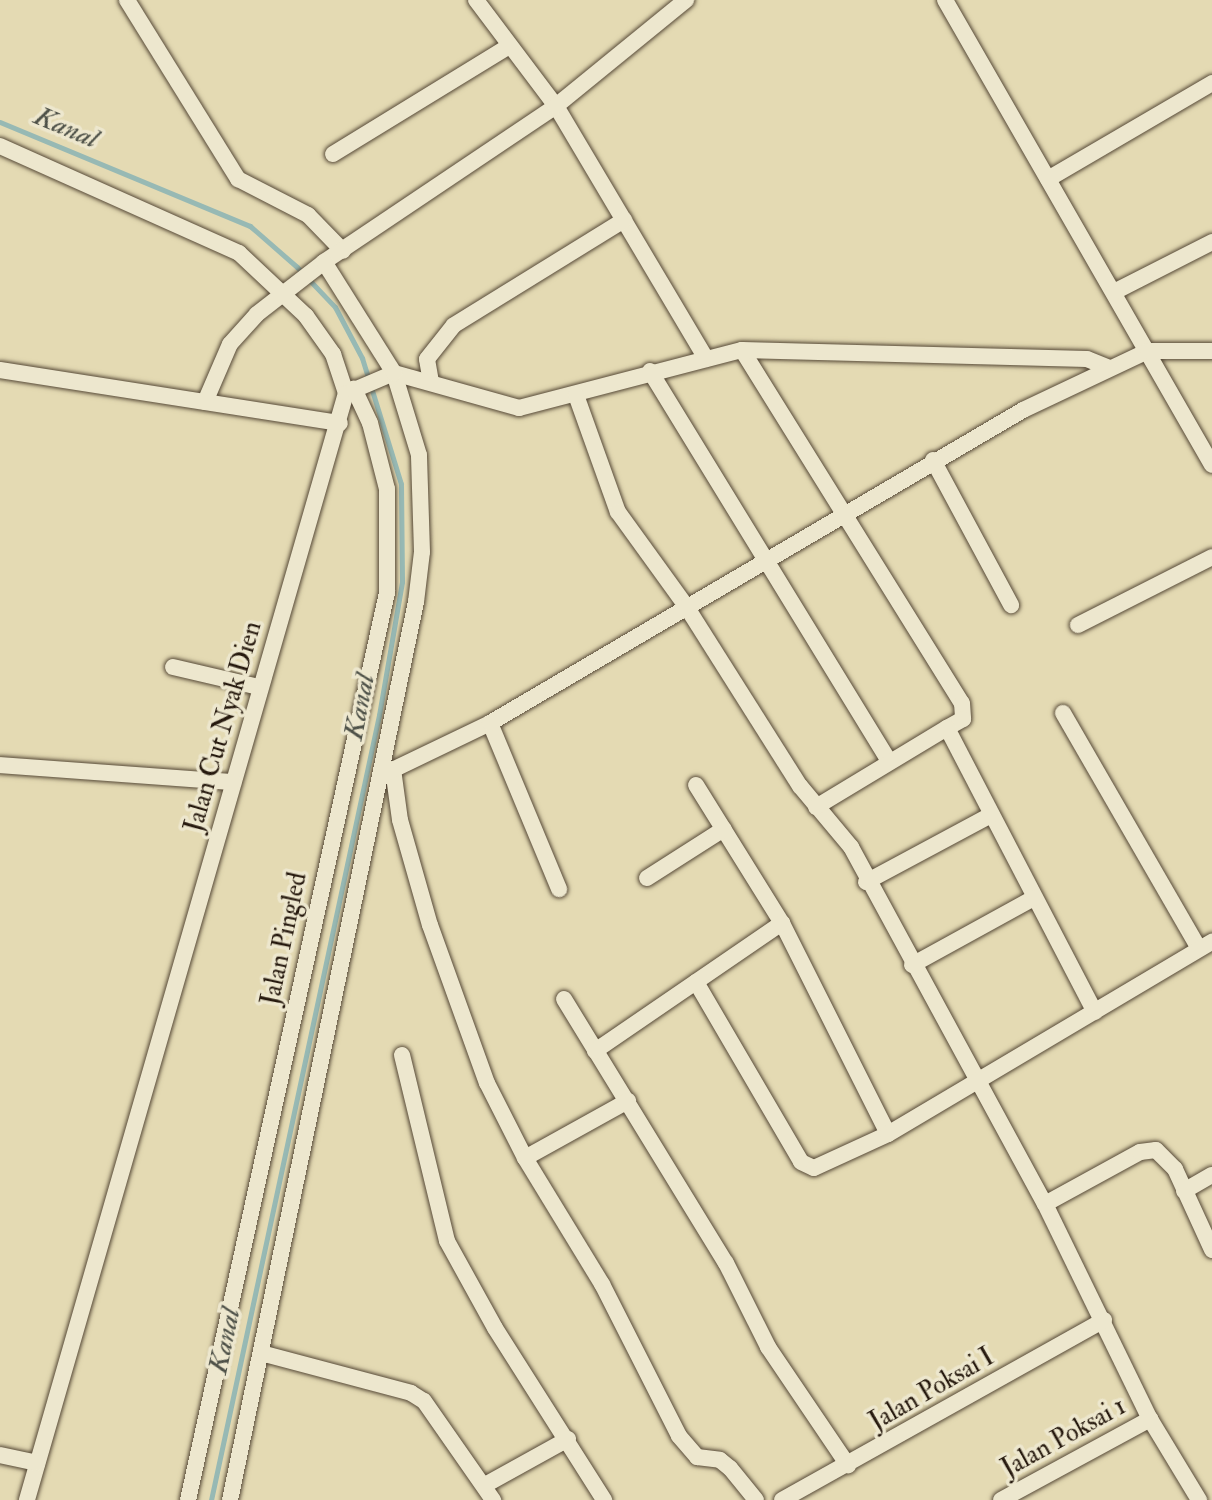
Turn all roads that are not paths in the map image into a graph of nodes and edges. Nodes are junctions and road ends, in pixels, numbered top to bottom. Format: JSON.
{"nodes":[{"id":1,"x":127,"y":0,"type":"edge"},
{"id":2,"x":476,"y":0,"type":"edge"},
{"id":3,"x":686,"y":0,"type":"edge"},
{"id":4,"x":945,"y":0,"type":"edge"},
{"id":5,"x":509,"y":46,"type":"junction"},
{"id":6,"x":1212,"y":83,"type":"edge"},
{"id":7,"x":556,"y":106,"type":"junction"},
{"id":8,"x":0,"y":146,"type":"edge"},
{"id":9,"x":333,"y":154,"type":"dead end"},
{"id":10,"x":1048,"y":179,"type":"junction"},
{"id":11,"x":624,"y":220,"type":"junction"},
{"id":12,"x":1211,"y":244,"type":"edge"},
{"id":13,"x":343,"y":251,"type":"junction"},
{"id":14,"x":318,"y":267,"type":"junction"},
{"id":15,"x":288,"y":290,"type":"junction"},
{"id":16,"x":1114,"y":292,"type":"junction"},
{"id":17,"x":742,"y":350,"type":"junction"},
{"id":18,"x":1148,"y":351,"type":"junction"},
{"id":19,"x":1212,"y":351,"type":"edge"},
{"id":20,"x":706,"y":359,"type":"junction"},
{"id":21,"x":1109,"y":368,"type":"junction"},
{"id":22,"x":0,"y":370,"type":"edge"},
{"id":23,"x":650,"y":371,"type":"junction"},
{"id":24,"x":392,"y":374,"type":"junction"},
{"id":25,"x":431,"y":382,"type":"junction"},
{"id":26,"x":354,"y":389,"type":"junction"},
{"id":27,"x":576,"y":395,"type":"junction"},
{"id":28,"x":205,"y":402,"type":"junction"},
{"id":29,"x":340,"y":423,"type":"junction"},
{"id":30,"x":933,"y":460,"type":"junction"},
{"id":31,"x":1212,"y":465,"type":"edge"},
{"id":32,"x":844,"y":516,"type":"junction"},
{"id":33,"x":1212,"y":557,"type":"edge"},
{"id":34,"x":764,"y":559,"type":"junction"},
{"id":35,"x":1011,"y":605,"type":"dead end"},
{"id":36,"x":686,"y":606,"type":"junction"},
{"id":37,"x":1078,"y":625,"type":"dead end"},
{"id":38,"x":173,"y":667,"type":"dead end"},
{"id":39,"x":259,"y":687,"type":"junction"},
{"id":40,"x":1063,"y":713,"type":"dead end"},
{"id":41,"x":490,"y":723,"type":"junction"},
{"id":42,"x":947,"y":728,"type":"junction"},
{"id":43,"x":888,"y":759,"type":"junction"},
{"id":44,"x":0,"y":765,"type":"edge"},
{"id":45,"x":386,"y":772,"type":"junction"},
{"id":46,"x":233,"y":782,"type":"junction"},
{"id":47,"x":696,"y":785,"type":"dead end"},
{"id":48,"x":816,"y":807,"type":"junction"},
{"id":49,"x":991,"y":815,"type":"junction"},
{"id":50,"x":724,"y":829,"type":"junction"},
{"id":51,"x":647,"y":878,"type":"dead end"},
{"id":52,"x":866,"y":882,"type":"junction"},
{"id":53,"x":559,"y":889,"type":"dead end"},
{"id":54,"x":1034,"y":898,"type":"junction"},
{"id":55,"x":782,"y":923,"type":"junction"},
{"id":56,"x":1206,"y":946,"type":"edge"},
{"id":57,"x":912,"y":965,"type":"junction"},
{"id":58,"x":696,"y":982,"type":"junction"},
{"id":59,"x":564,"y":999,"type":"dead end"},
{"id":60,"x":1095,"y":1012,"type":"junction"},
{"id":61,"x":595,"y":1051,"type":"junction"},
{"id":62,"x":402,"y":1055,"type":"dead end"},
{"id":63,"x":977,"y":1079,"type":"junction"},
{"id":64,"x":628,"y":1101,"type":"junction"},
{"id":65,"x":888,"y":1134,"type":"junction"},
{"id":66,"x":525,"y":1158,"type":"junction"},
{"id":67,"x":1212,"y":1175,"type":"edge"},
{"id":68,"x":1184,"y":1191,"type":"junction"},
{"id":69,"x":1045,"y":1204,"type":"junction"},
{"id":70,"x":1212,"y":1250,"type":"edge"},
{"id":71,"x":1104,"y":1320,"type":"junction"},
{"id":72,"x":261,"y":1353,"type":"junction"},
{"id":73,"x":1150,"y":1419,"type":"junction"},
{"id":74,"x":568,"y":1439,"type":"junction"},
{"id":75,"x":0,"y":1455,"type":"edge"},
{"id":76,"x":37,"y":1463,"type":"junction"},
{"id":77,"x":848,"y":1465,"type":"junction"},
{"id":78,"x":491,"y":1496,"type":"edge"},
{"id":79,"x":27,"y":1500,"type":"edge"},
{"id":80,"x":188,"y":1500,"type":"edge"},
{"id":81,"x":230,"y":1500,"type":"edge"},
{"id":82,"x":604,"y":1500,"type":"edge"},
{"id":83,"x":756,"y":1500,"type":"edge"},
{"id":84,"x":783,"y":1500,"type":"edge"},
{"id":85,"x":1001,"y":1500,"type":"edge"},
{"id":86,"x":1199,"y":1500,"type":"edge"}],
"edges":[{"from":1,"to":13,"type":"street"},
{"from":2,"to":5,"type":"street"},
{"from":3,"to":7,"type":"street"},
{"from":4,"to":10,"type":"street"},
{"from":5,"to":7,"type":"street"},
{"from":5,"to":9,"type":"street"},
{"from":6,"to":10,"type":"street"},
{"from":7,"to":11,"type":"street"},
{"from":7,"to":13,"type":"street"},
{"from":8,"to":15,"type":"street","name":"Jalan Cut Nyak Dien"},
{"from":10,"to":16,"type":"street"},
{"from":11,"to":20,"type":"street"},
{"from":11,"to":25,"type":"street"},
{"from":12,"to":16,"type":"street"},
{"from":13,"to":14,"type":"street"},
{"from":14,"to":15,"type":"street"},
{"from":14,"to":24,"type":"street"},
{"from":15,"to":26,"type":"street","name":"Jalan Cut Nyak Dien"},
{"from":15,"to":28,"type":"street"},
{"from":16,"to":18,"type":"street"},
{"from":17,"to":20,"type":"street"},
{"from":17,"to":21,"type":"street"},
{"from":17,"to":32,"type":"street"},
{"from":18,"to":19,"type":"street"},
{"from":18,"to":21,"type":"street"},
{"from":18,"to":31,"type":"street"},
{"from":20,"to":23,"type":"street"},
{"from":21,"to":30,"type":"street"},
{"from":22,"to":28,"type":"street"},
{"from":23,"to":27,"type":"street"},
{"from":23,"to":34,"type":"street"},
{"from":24,"to":25,"type":"street"},
{"from":24,"to":26,"type":"street"},
{"from":24,"to":45,"type":"street"},
{"from":25,"to":27,"type":"street"},
{"from":26,"to":29,"type":"street","name":"Jalan Cut Nyak Dien"},
{"from":26,"to":80,"type":"street","name":"Jalan Pingled"},
{"from":27,"to":36,"type":"street"},
{"from":28,"to":29,"type":"street"},
{"from":29,"to":39,"type":"street","name":"Jalan Cut Nyak Dien"},
{"from":30,"to":32,"type":"street"},
{"from":30,"to":35,"type":"street"},
{"from":32,"to":34,"type":"street"},
{"from":32,"to":42,"type":"street"},
{"from":33,"to":37,"type":"street"},
{"from":34,"to":36,"type":"street"},
{"from":34,"to":43,"type":"street"},
{"from":36,"to":41,"type":"street"},
{"from":36,"to":48,"type":"street"},
{"from":38,"to":39,"type":"street"},
{"from":39,"to":46,"type":"street","name":"Jalan Cut Nyak Dien"},
{"from":40,"to":56,"type":"street"},
{"from":41,"to":45,"type":"street"},
{"from":41,"to":53,"type":"street"},
{"from":42,"to":43,"type":"street"},
{"from":42,"to":49,"type":"street"},
{"from":43,"to":48,"type":"street"},
{"from":44,"to":46,"type":"street"},
{"from":45,"to":66,"type":"street"},
{"from":45,"to":72,"type":"street"},
{"from":46,"to":76,"type":"street","name":"Jalan Cut Nyak Dien"},
{"from":47,"to":50,"type":"street"},
{"from":48,"to":52,"type":"street"},
{"from":49,"to":52,"type":"street"},
{"from":49,"to":54,"type":"street"},
{"from":50,"to":51,"type":"street"},
{"from":50,"to":55,"type":"street"},
{"from":52,"to":57,"type":"street"},
{"from":54,"to":57,"type":"street"},
{"from":54,"to":60,"type":"street"},
{"from":55,"to":58,"type":"street"},
{"from":55,"to":65,"type":"street"},
{"from":56,"to":60,"type":"street"},
{"from":57,"to":63,"type":"street"},
{"from":58,"to":61,"type":"street"},
{"from":58,"to":65,"type":"street"},
{"from":59,"to":61,"type":"street"},
{"from":60,"to":63,"type":"street"},
{"from":61,"to":64,"type":"street"},
{"from":62,"to":74,"type":"street"},
{"from":63,"to":65,"type":"street"},
{"from":63,"to":69,"type":"street"},
{"from":64,"to":66,"type":"street"},
{"from":64,"to":77,"type":"street"},
{"from":66,"to":83,"type":"street"},
{"from":67,"to":68,"type":"street"},
{"from":68,"to":69,"type":"street"},
{"from":68,"to":70,"type":"street"},
{"from":69,"to":71,"type":"street"},
{"from":71,"to":73,"type":"street"},
{"from":71,"to":77,"type":"street","name":"Jalan Poksai I"},
{"from":72,"to":78,"type":"street"},
{"from":72,"to":81,"type":"street"},
{"from":73,"to":85,"type":"street","name":"Jalan Poksai 1"},
{"from":73,"to":86,"type":"street"},
{"from":74,"to":78,"type":"street"},
{"from":74,"to":82,"type":"street"},
{"from":75,"to":76,"type":"street"},
{"from":76,"to":79,"type":"street","name":"Jalan Cut Nyak Dien"},
{"from":77,"to":84,"type":"street","name":"Jalan Poksai I"}]}
